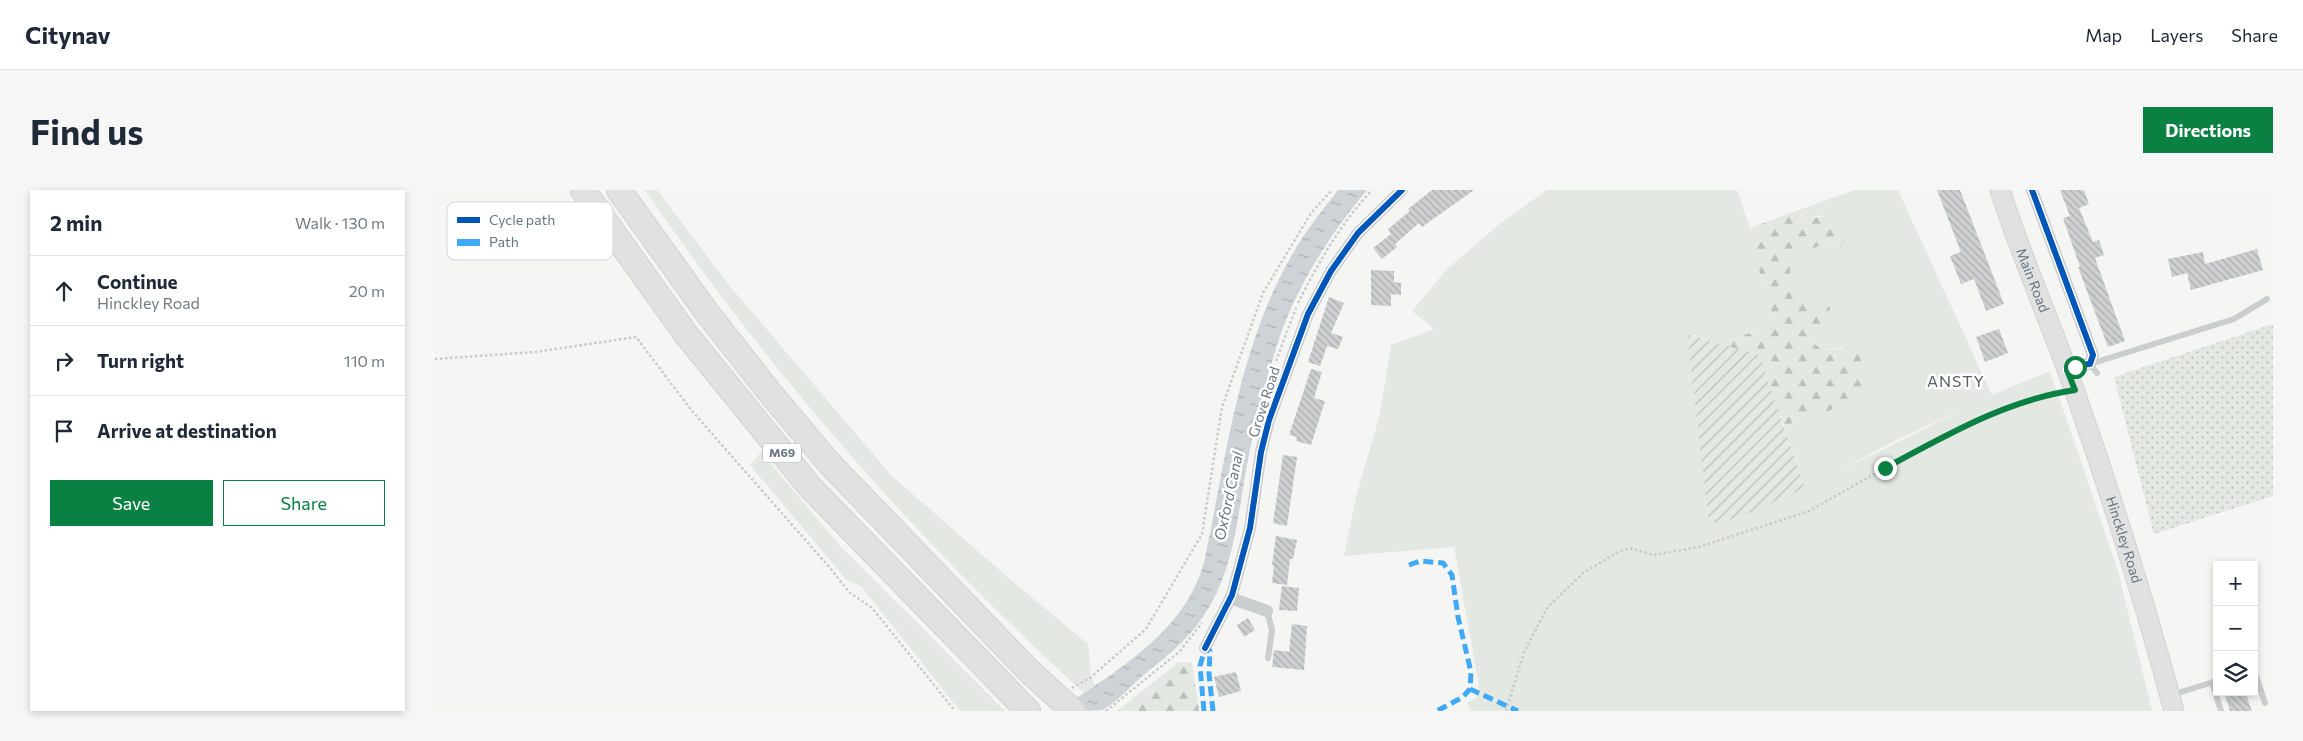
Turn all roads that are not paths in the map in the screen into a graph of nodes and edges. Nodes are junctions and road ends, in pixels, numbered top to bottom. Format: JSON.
{"nodes":[{"id":1,"x":583,"y":190,"type":"edge"},
{"id":2,"x":619,"y":190,"type":"edge"},
{"id":3,"x":1402,"y":190,"type":"edge"},
{"id":4,"x":2000,"y":190,"type":"edge"},
{"id":5,"x":2032,"y":190,"type":"edge"},
{"id":6,"x":592,"y":202,"type":"edge"},
{"id":7,"x":613,"y":232,"type":"edge"},
{"id":8,"x":2267,"y":299,"type":"dead end"},
{"id":9,"x":2093,"y":369,"type":"junction"},
{"id":10,"x":2067,"y":370,"type":"junction"},
{"id":11,"x":1230,"y":598,"type":"junction"},
{"id":12,"x":1267,"y":611,"type":"joint"},
{"id":13,"x":1205,"y":648,"type":"dead end"},
{"id":14,"x":1267,"y":658,"type":"dead end"},
{"id":15,"x":2213,"y":682,"type":"edge"},
{"id":16,"x":2258,"y":682,"type":"edge"},
{"id":17,"x":2218,"y":696,"type":"edge"},
{"id":18,"x":1070,"y":700,"type":"edge"},
{"id":19,"x":2172,"y":703,"type":"edge"},
{"id":20,"x":2265,"y":703,"type":"dead end"},
{"id":21,"x":1027,"y":711,"type":"edge"},
{"id":22,"x":2221,"y":711,"type":"edge"}],
"edges":[{"from":1,"to":6,"type":"highway","number":"M69"},
{"from":2,"to":18,"type":"highway","number":"M69","bridge":true},
{"from":3,"to":11,"type":"street","name":"Grove Road"},
{"from":4,"to":10,"type":"main road","name":"Main Road"},
{"from":5,"to":9,"type":"street"},
{"from":7,"to":21,"type":"highway","number":"M69"},
{"from":8,"to":9,"type":"lane"},
{"from":9,"to":10,"type":"street"},
{"from":10,"to":19,"type":"main road","name":"Hinckley Road"},
{"from":11,"to":12,"type":"street"},
{"from":11,"to":13,"type":"street","name":"Grove Road"},
{"from":12,"to":14,"type":"lane"},
{"from":15,"to":19,"type":"lane"},
{"from":16,"to":20,"type":"lane"},
{"from":17,"to":22,"type":"lane"}]}
